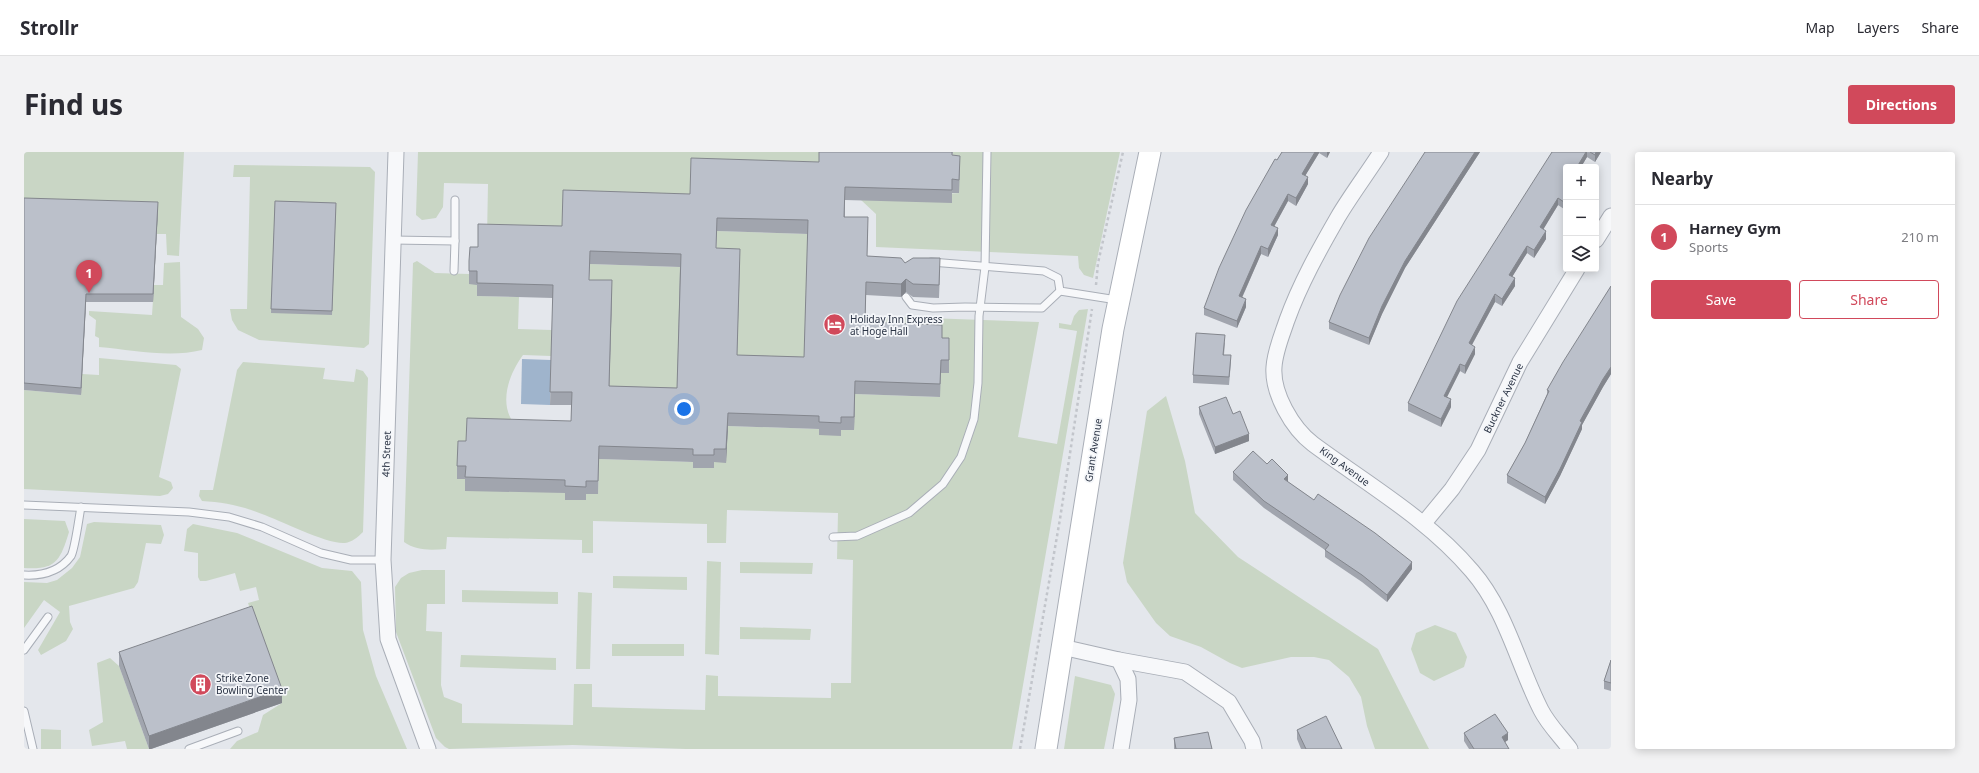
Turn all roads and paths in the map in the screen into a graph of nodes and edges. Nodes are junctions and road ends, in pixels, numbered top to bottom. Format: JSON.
{"nodes":[{"id":1,"x":396,"y":152,"type":"edge"},
{"id":2,"x":987,"y":152,"type":"edge"},
{"id":3,"x":1123,"y":152,"type":"edge"},
{"id":4,"x":1150,"y":152,"type":"edge"},
{"id":5,"x":1381,"y":152,"type":"edge"},
{"id":6,"x":455,"y":200,"type":"dead end"},
{"id":7,"x":1611,"y":216,"type":"edge"},
{"id":8,"x":1598,"y":236,"type":"edge"},
{"id":9,"x":393,"y":240,"type":"junction"},
{"id":10,"x":455,"y":242,"type":"junction"},
{"id":11,"x":921,"y":263,"type":"edge"},
{"id":12,"x":985,"y":267,"type":"junction"},
{"id":13,"x":454,"y":271,"type":"dead end"},
{"id":14,"x":1575,"y":272,"type":"edge"},
{"id":15,"x":1060,"y":291,"type":"junction"},
{"id":16,"x":1094,"y":296,"type":"junction"},
{"id":17,"x":906,"y":297,"type":"edge"},
{"id":18,"x":1119,"y":300,"type":"junction"},
{"id":19,"x":980,"y":307,"type":"junction"},
{"id":20,"x":24,"y":505,"type":"edge"},
{"id":21,"x":81,"y":507,"type":"junction"},
{"id":22,"x":1424,"y":523,"type":"junction"},
{"id":23,"x":833,"y":537,"type":"dead end"},
{"id":24,"x":383,"y":560,"type":"junction"},
{"id":25,"x":24,"y":575,"type":"edge"},
{"id":26,"x":48,"y":617,"type":"dead end"},
{"id":27,"x":1062,"y":647,"type":"junction"},
{"id":28,"x":24,"y":650,"type":"edge"},
{"id":29,"x":1119,"y":660,"type":"junction"},
{"id":30,"x":24,"y":711,"type":"edge"},
{"id":31,"x":238,"y":730,"type":"dead end"},
{"id":32,"x":33,"y":749,"type":"edge"},
{"id":33,"x":189,"y":749,"type":"edge"},
{"id":34,"x":428,"y":749,"type":"edge"},
{"id":35,"x":1020,"y":749,"type":"edge"},
{"id":36,"x":1046,"y":749,"type":"edge"},
{"id":37,"x":1121,"y":749,"type":"edge"},
{"id":38,"x":1254,"y":749,"type":"edge"},
{"id":39,"x":1570,"y":749,"type":"edge"}],
"edges":[{"from":1,"to":9,"type":"street","name":"4th Street"},
{"from":2,"to":12,"type":"lane"},
{"from":3,"to":16,"type":"path"},
{"from":4,"to":18,"type":"main road","name":"Grant Avenue"},
{"from":5,"to":22,"type":"street","name":"King Avenue"},
{"from":6,"to":10,"type":"lane"},
{"from":7,"to":8,"type":"street"},
{"from":9,"to":10,"type":"lane"},
{"from":9,"to":24,"type":"street","name":"4th Street"},
{"from":10,"to":13,"type":"lane"},
{"from":11,"to":12,"type":"lane"},
{"from":12,"to":15,"type":"lane"},
{"from":12,"to":19,"type":"lane"},
{"from":14,"to":22,"type":"street","name":"Buckner Avenue"},
{"from":15,"to":16,"type":"lane"},
{"from":15,"to":19,"type":"lane"},
{"from":16,"to":18,"type":"lane"},
{"from":16,"to":35,"type":"path"},
{"from":17,"to":19,"type":"lane"},
{"from":18,"to":27,"type":"main road","name":"Grant Avenue"},
{"from":19,"to":23,"type":"lane"},
{"from":20,"to":21,"type":"lane"},
{"from":21,"to":24,"type":"lane"},
{"from":21,"to":25,"type":"lane"},
{"from":22,"to":39,"type":"street","name":"King Avenue"},
{"from":24,"to":34,"type":"street","name":"4th Street"},
{"from":26,"to":28,"type":"lane"},
{"from":27,"to":29,"type":"street"},
{"from":27,"to":36,"type":"main road","name":"Grant Avenue"},
{"from":29,"to":37,"type":"street"},
{"from":29,"to":38,"type":"street"},
{"from":30,"to":32,"type":"lane"},
{"from":31,"to":33,"type":"lane"}]}
